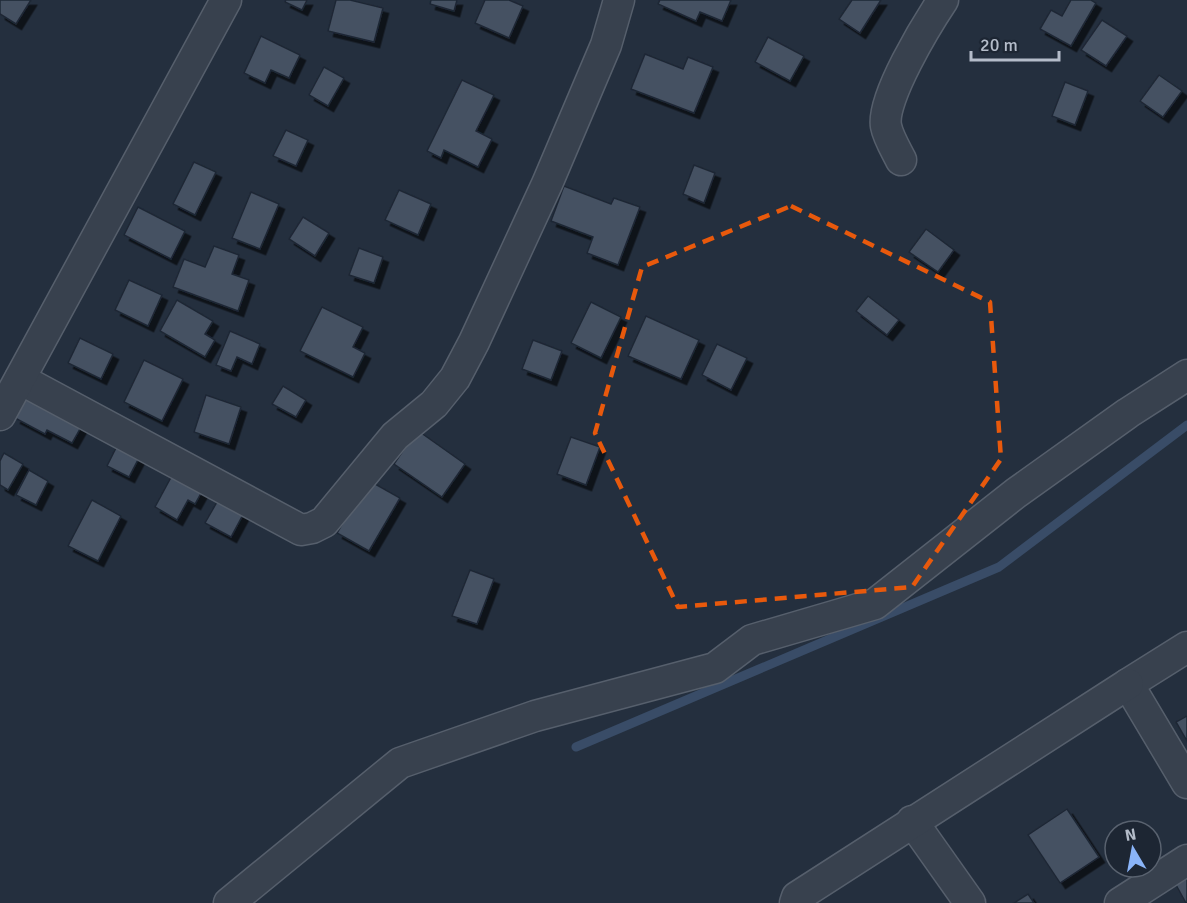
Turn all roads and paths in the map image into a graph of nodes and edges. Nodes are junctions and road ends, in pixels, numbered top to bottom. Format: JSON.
{"nodes":[{"id":1,"x":226,"y":0,"type":"edge"},
{"id":2,"x":619,"y":0,"type":"edge"},
{"id":3,"x":943,"y":0,"type":"edge"},
{"id":4,"x":900,"y":160,"type":"dead end"},
{"id":5,"x":1187,"y":375,"type":"edge"},
{"id":6,"x":20,"y":379,"type":"junction"},
{"id":7,"x":0,"y":415,"type":"edge"},
{"id":8,"x":1187,"y":647,"type":"edge"},
{"id":9,"x":1128,"y":684,"type":"junction"},
{"id":10,"x":1187,"y":783,"type":"edge"},
{"id":11,"x":912,"y":821,"type":"junction"},
{"id":12,"x":1187,"y":860,"type":"edge"},
{"id":13,"x":1155,"y":894,"type":"edge"},
{"id":14,"x":229,"y":903,"type":"edge"},
{"id":15,"x":795,"y":903,"type":"edge"},
{"id":16,"x":970,"y":903,"type":"edge"},
{"id":17,"x":1120,"y":903,"type":"edge"}],
"edges":[{"from":1,"to":6,"type":"street"},
{"from":2,"to":6,"type":"street"},
{"from":3,"to":4,"type":"street"},
{"from":5,"to":14,"type":"street"},
{"from":6,"to":7,"type":"street"},
{"from":8,"to":9,"type":"street"},
{"from":9,"to":10,"type":"street"},
{"from":9,"to":11,"type":"street"},
{"from":11,"to":15,"type":"street"},
{"from":11,"to":16,"type":"street"},
{"from":12,"to":13,"type":"street"},
{"from":13,"to":17,"type":"street"}]}
